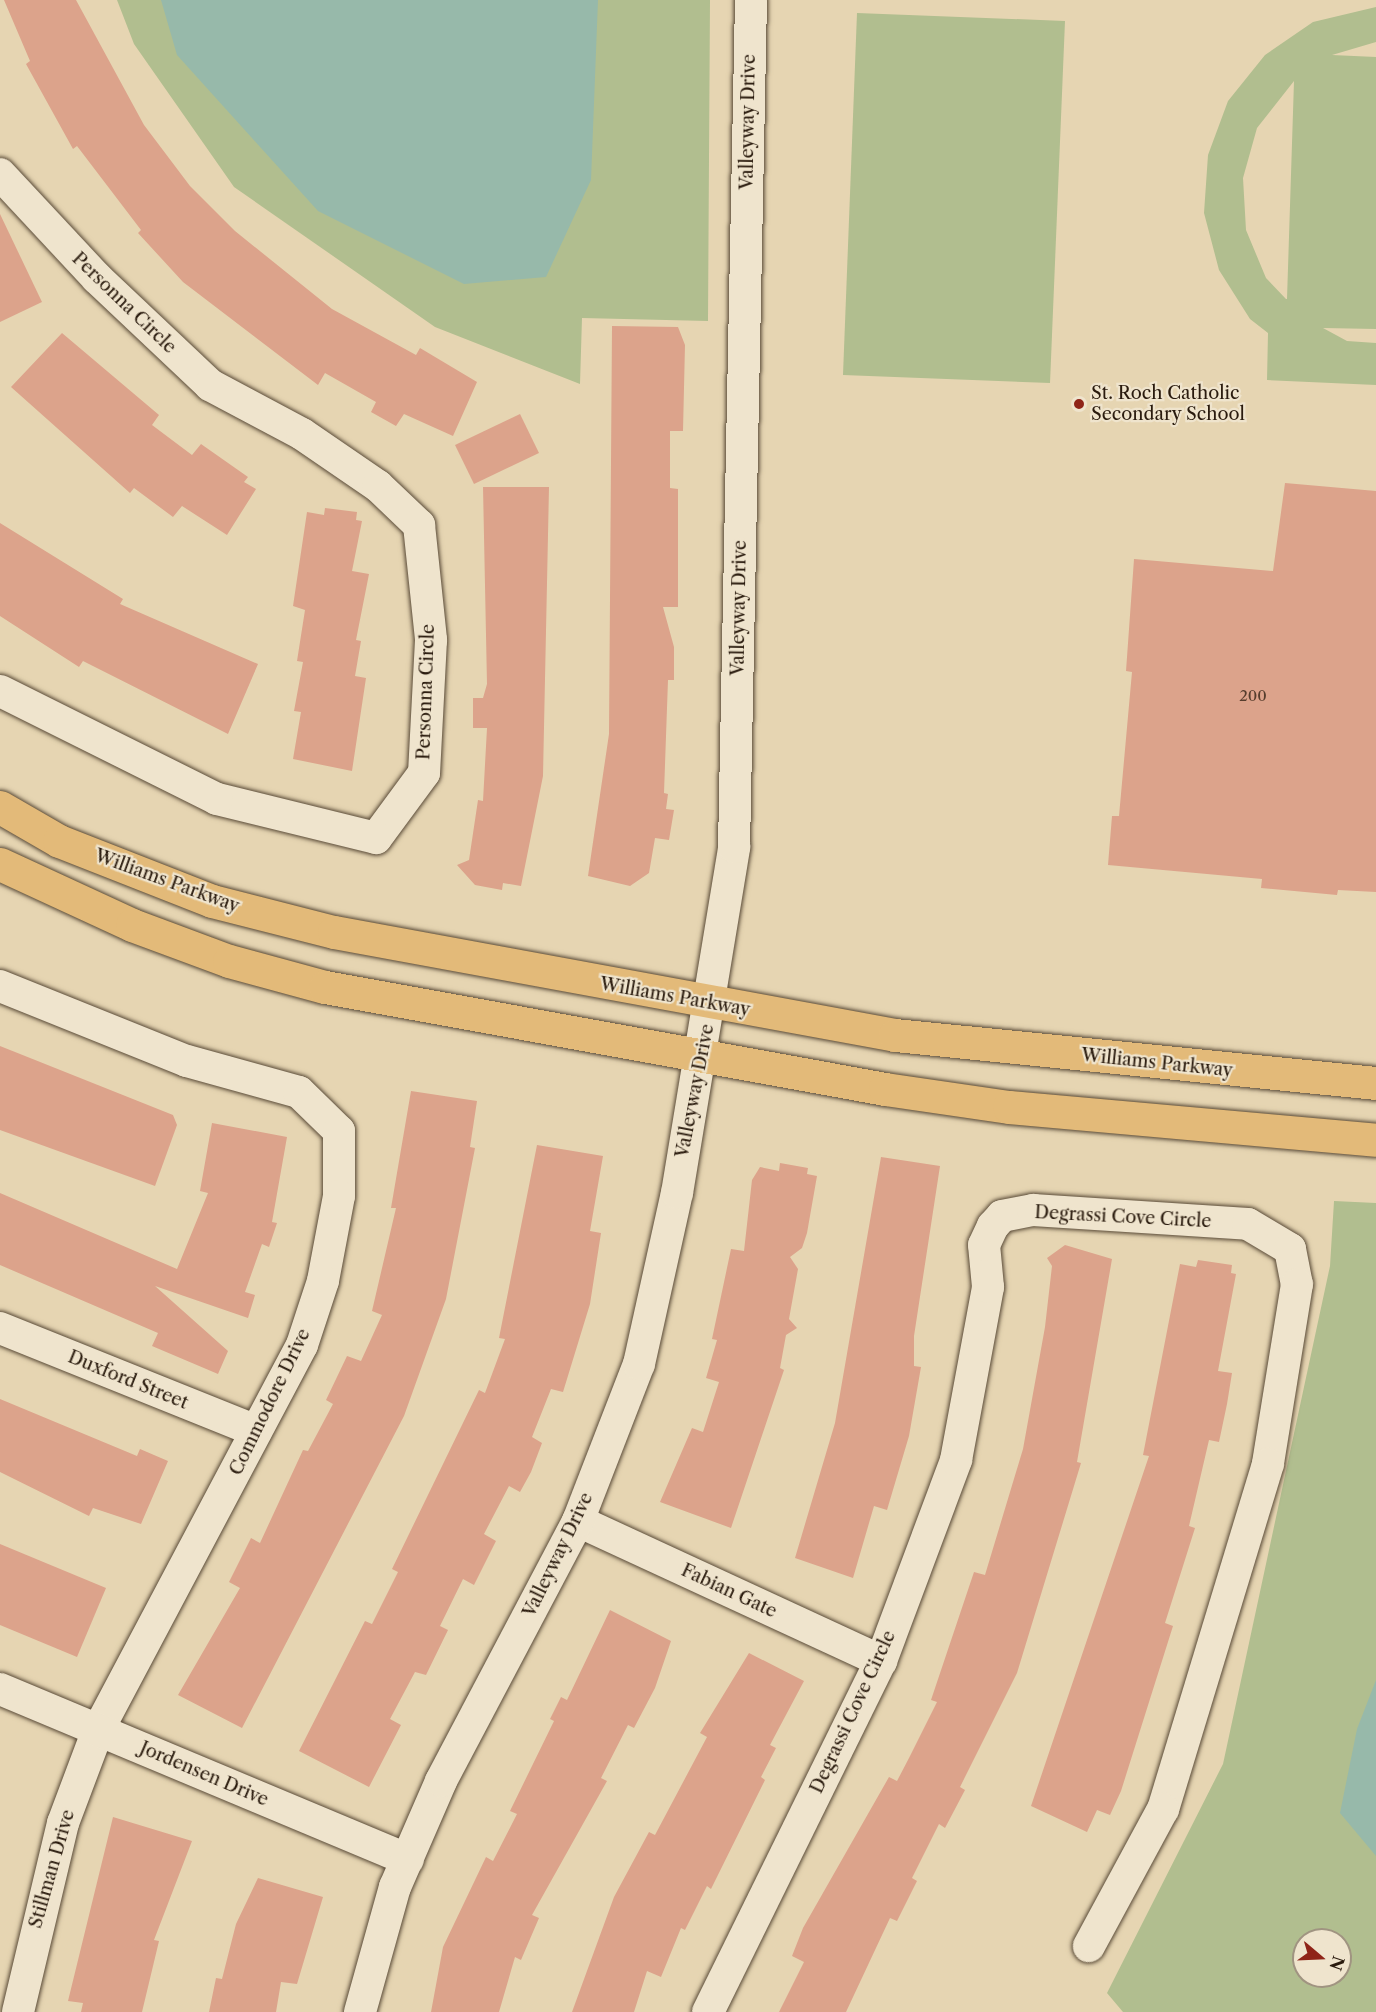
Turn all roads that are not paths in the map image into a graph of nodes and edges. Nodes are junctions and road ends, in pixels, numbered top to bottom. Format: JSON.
{"nodes":[{"id":1,"x":750,"y":0,"type":"edge"},
{"id":2,"x":1,"y":178,"type":"edge"},
{"id":3,"x":0,"y":691,"type":"edge"},
{"id":4,"x":0,"y":807,"type":"edge"},
{"id":5,"x":0,"y":864,"type":"edge"},
{"id":6,"x":0,"y":986,"type":"edge"},
{"id":7,"x":712,"y":1005,"type":"junction"},
{"id":8,"x":700,"y":1059,"type":"junction"},
{"id":9,"x":1376,"y":1083,"type":"edge"},
{"id":10,"x":1376,"y":1140,"type":"edge"},
{"id":11,"x":0,"y":1328,"type":"edge"},
{"id":12,"x":256,"y":1431,"type":"junction"},
{"id":13,"x":578,"y":1521,"type":"junction"},
{"id":14,"x":881,"y":1661,"type":"junction"},
{"id":15,"x":0,"y":1689,"type":"edge"},
{"id":16,"x":98,"y":1730,"type":"junction"},
{"id":17,"x":408,"y":1860,"type":"junction"},
{"id":18,"x":1089,"y":1946,"type":"dead end"},
{"id":19,"x":18,"y":2012,"type":"edge"},
{"id":20,"x":360,"y":2012,"type":"edge"},
{"id":21,"x":708,"y":2012,"type":"edge"}],
"edges":[{"from":1,"to":7,"type":"street","name":"Valleyway Drive"},
{"from":2,"to":3,"type":"street","name":"Personna Circle"},
{"from":4,"to":7,"type":"main road","name":"Williams Parkway"},
{"from":5,"to":8,"type":"main road"},
{"from":6,"to":12,"type":"street","name":"Commodore Drive"},
{"from":7,"to":8,"type":"street","name":"Valleyway Drive"},
{"from":7,"to":9,"type":"main road","name":"Williams Parkway"},
{"from":8,"to":10,"type":"main road"},
{"from":8,"to":13,"type":"street","name":"Valleyway Drive"},
{"from":11,"to":12,"type":"street","name":"Duxford Street"},
{"from":12,"to":16,"type":"street","name":"Commodore Drive"},
{"from":13,"to":14,"type":"street","name":"Fabian Gate"},
{"from":13,"to":17,"type":"street","name":"Valleyway Drive"},
{"from":14,"to":18,"type":"street","name":"Degrassi Cove Circle"},
{"from":14,"to":21,"type":"street","name":"Degrassi Cove Circle"},
{"from":15,"to":16,"type":"street","name":"Jordensen Drive"},
{"from":16,"to":17,"type":"street","name":"Jordensen Drive"},
{"from":16,"to":19,"type":"street","name":"Stillman Drive"},
{"from":17,"to":20,"type":"street","name":"Valleyway Drive"}]}
